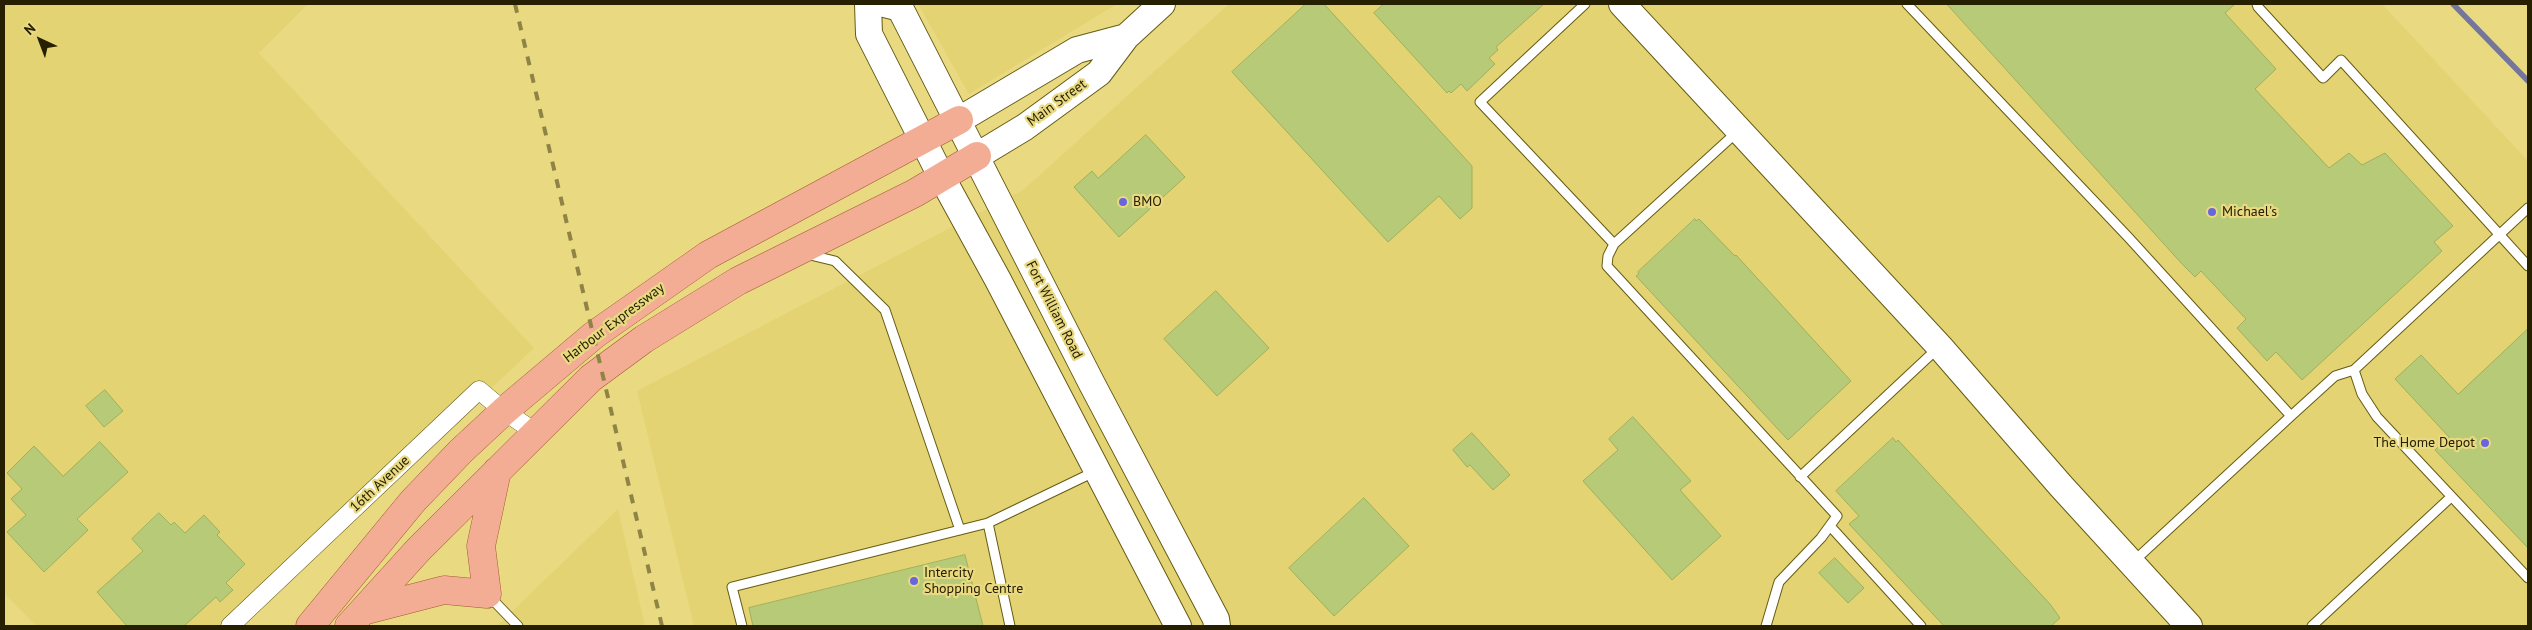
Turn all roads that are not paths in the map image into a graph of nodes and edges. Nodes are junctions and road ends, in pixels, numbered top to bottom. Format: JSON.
{"nodes":[{"id":1,"x":868,"y":4,"type":"edge"},
{"id":2,"x":884,"y":4,"type":"edge"},
{"id":3,"x":1162,"y":4,"type":"edge"},
{"id":4,"x":1585,"y":4,"type":"edge"},
{"id":5,"x":1622,"y":4,"type":"edge"},
{"id":6,"x":1906,"y":4,"type":"edge"},
{"id":7,"x":2257,"y":4,"type":"edge"},
{"id":8,"x":1126,"y":37,"type":"junction"},
{"id":9,"x":959,"y":120,"type":"junction"},
{"id":10,"x":1739,"y":130,"type":"junction"},
{"id":11,"x":923,"y":139,"type":"junction"},
{"id":12,"x":977,"y":156,"type":"junction"},
{"id":13,"x":941,"y":176,"type":"junction"},
{"id":14,"x":2528,"y":208,"type":"edge"},
{"id":15,"x":2500,"y":234,"type":"junction"},
{"id":16,"x":1614,"y":244,"type":"junction"},
{"id":17,"x":798,"y":252,"type":"junction"},
{"id":18,"x":2528,"y":266,"type":"edge"},
{"id":19,"x":1940,"y":347,"type":"junction"},
{"id":20,"x":2354,"y":370,"type":"junction"},
{"id":21,"x":504,"y":411,"type":"junction"},
{"id":22,"x":2291,"y":416,"type":"junction"},
{"id":23,"x":535,"y":432,"type":"junction"},
{"id":24,"x":497,"y":471,"type":"junction"},
{"id":25,"x":1097,"y":471,"type":"junction"},
{"id":26,"x":1800,"y":477,"type":"junction"},
{"id":27,"x":2451,"y":497,"type":"junction"},
{"id":28,"x":988,"y":523,"type":"junction"},
{"id":29,"x":1830,"y":526,"type":"junction"},
{"id":30,"x":960,"y":530,"type":"junction"},
{"id":31,"x":2132,"y":564,"type":"junction"},
{"id":32,"x":2528,"y":578,"type":"edge"},
{"id":33,"x":487,"y":594,"type":"junction"},
{"id":34,"x":356,"y":619,"type":"edge"},
{"id":35,"x":230,"y":626,"type":"edge"},
{"id":36,"x":310,"y":626,"type":"edge"},
{"id":37,"x":518,"y":626,"type":"edge"},
{"id":38,"x":742,"y":626,"type":"edge"},
{"id":39,"x":1010,"y":626,"type":"edge"},
{"id":40,"x":1178,"y":626,"type":"edge"},
{"id":41,"x":1217,"y":626,"type":"edge"},
{"id":42,"x":1766,"y":626,"type":"edge"},
{"id":43,"x":1921,"y":626,"type":"edge"},
{"id":44,"x":2189,"y":626,"type":"edge"},
{"id":45,"x":2312,"y":626,"type":"edge"}],
"edges":[{"from":1,"to":11,"type":"main road"},
{"from":2,"to":9,"type":"main road","name":"Fort William Road"},
{"from":3,"to":8,"type":"main road","name":"Main Street"},
{"from":4,"to":16,"type":"lane"},
{"from":5,"to":10,"type":"main road"},
{"from":6,"to":22,"type":"lane"},
{"from":7,"to":15,"type":"lane"},
{"from":8,"to":9,"type":"main road","name":"Main Street"},
{"from":8,"to":12,"type":"main road","name":"Main Street"},
{"from":9,"to":11,"type":"main road","name":"Harbour Expressway"},
{"from":9,"to":12,"type":"main road","name":"Fort William Road"},
{"from":10,"to":16,"type":"lane"},
{"from":10,"to":19,"type":"main road"},
{"from":11,"to":13,"type":"main road"},
{"from":11,"to":21,"type":"main road","name":"Harbour Expressway"},
{"from":12,"to":13,"type":"main road"},
{"from":12,"to":41,"type":"main road","name":"Fort William Road"},
{"from":13,"to":17,"type":"main road"},
{"from":13,"to":25,"type":"main road"},
{"from":14,"to":15,"type":"lane"},
{"from":15,"to":18,"type":"lane"},
{"from":15,"to":20,"type":"lane"},
{"from":16,"to":26,"type":"lane"},
{"from":17,"to":23,"type":"main road"},
{"from":17,"to":30,"type":"lane"},
{"from":19,"to":26,"type":"lane"},
{"from":19,"to":31,"type":"main road"},
{"from":20,"to":22,"type":"lane"},
{"from":20,"to":27,"type":"lane"},
{"from":21,"to":23,"type":"street","name":"16th Avenue"},
{"from":21,"to":35,"type":"street","name":"16th Avenue"},
{"from":21,"to":36,"type":"main road","name":"Harbour Expressway"},
{"from":22,"to":31,"type":"lane"},
{"from":23,"to":24,"type":"main road"},
{"from":24,"to":33,"type":"main road"},
{"from":24,"to":34,"type":"main road"},
{"from":25,"to":28,"type":"lane"},
{"from":25,"to":40,"type":"main road"},
{"from":26,"to":29,"type":"lane"},
{"from":27,"to":32,"type":"lane"},
{"from":27,"to":45,"type":"lane"},
{"from":28,"to":30,"type":"lane"},
{"from":28,"to":39,"type":"lane"},
{"from":29,"to":42,"type":"lane"},
{"from":29,"to":43,"type":"lane"},
{"from":30,"to":38,"type":"lane"},
{"from":31,"to":44,"type":"main road"},
{"from":33,"to":34,"type":"main road"},
{"from":33,"to":37,"type":"lane"}]}
